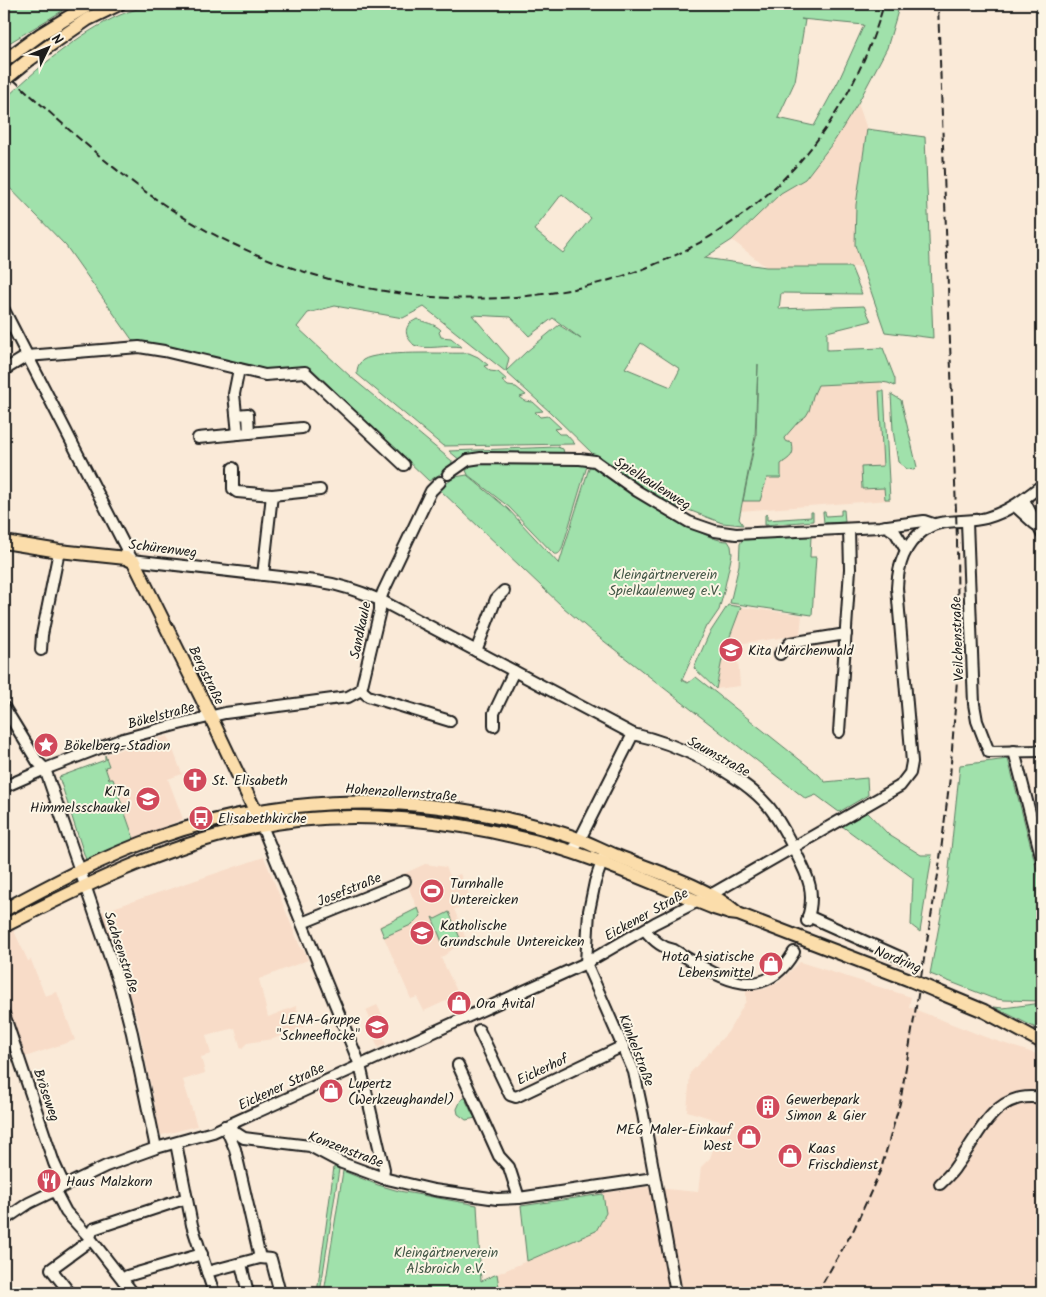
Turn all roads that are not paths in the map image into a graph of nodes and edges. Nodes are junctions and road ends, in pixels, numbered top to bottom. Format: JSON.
{"nodes":[{"id":1,"x":90,"y":4,"type":"edge"},
{"id":2,"x":119,"y":4,"type":"edge"},
{"id":3,"x":4,"y":61,"type":"edge"},
{"id":4,"x":4,"y":80,"type":"edge"},
{"id":5,"x":4,"y":310,"type":"edge"},
{"id":6,"x":27,"y":356,"type":"junction"},
{"id":7,"x":239,"y":369,"type":"junction"},
{"id":8,"x":4,"y":370,"type":"edge"},
{"id":9,"x":236,"y":415,"type":"junction"},
{"id":10,"x":302,"y":428,"type":"dead end"},
{"id":11,"x":249,"y":432,"type":"junction"},
{"id":12,"x":238,"y":434,"type":"junction"},
{"id":13,"x":198,"y":438,"type":"dead end"},
{"id":14,"x":404,"y":465,"type":"dead end"},
{"id":15,"x":233,"y":468,"type":"dead end"},
{"id":16,"x":448,"y":474,"type":"dead end"},
{"id":17,"x":440,"y":482,"type":"dead end"},
{"id":18,"x":1042,"y":485,"type":"edge"},
{"id":19,"x":320,"y":490,"type":"dead end"},
{"id":20,"x":272,"y":495,"type":"junction"},
{"id":21,"x":1020,"y":503,"type":"junction"},
{"id":22,"x":967,"y":522,"type":"junction"},
{"id":23,"x":933,"y":524,"type":"junction"},
{"id":24,"x":886,"y":526,"type":"junction"},
{"id":25,"x":849,"y":529,"type":"junction"},
{"id":26,"x":1042,"y":534,"type":"edge"},
{"id":27,"x":4,"y":542,"type":"edge"},
{"id":28,"x":906,"y":550,"type":"junction"},
{"id":29,"x":59,"y":551,"type":"junction"},
{"id":30,"x":132,"y":560,"type":"junction"},
{"id":31,"x":263,"y":575,"type":"junction"},
{"id":32,"x":504,"y":591,"type":"dead end"},
{"id":33,"x":380,"y":600,"type":"junction"},
{"id":34,"x":846,"y":634,"type":"junction"},
{"id":35,"x":41,"y":650,"type":"dead end"},
{"id":36,"x":476,"y":651,"type":"junction"},
{"id":37,"x":780,"y":654,"type":"dead end"},
{"id":38,"x":514,"y":672,"type":"junction"},
{"id":39,"x":361,"y":690,"type":"junction"},
{"id":40,"x":4,"y":707,"type":"edge"},
{"id":41,"x":211,"y":716,"type":"junction"},
{"id":42,"x":450,"y":721,"type":"dead end"},
{"id":43,"x":494,"y":726,"type":"dead end"},
{"id":44,"x":839,"y":732,"type":"dead end"},
{"id":45,"x":633,"y":734,"type":"junction"},
{"id":46,"x":1014,"y":751,"type":"junction"},
{"id":47,"x":1042,"y":751,"type":"edge"},
{"id":48,"x":45,"y":769,"type":"junction"},
{"id":49,"x":4,"y":787,"type":"edge"},
{"id":50,"x":256,"y":811,"type":"junction"},
{"id":51,"x":262,"y":826,"type":"junction"},
{"id":52,"x":580,"y":839,"type":"junction"},
{"id":53,"x":793,"y":848,"type":"junction"},
{"id":54,"x":570,"y":852,"type":"junction"},
{"id":55,"x":602,"y":856,"type":"junction"},
{"id":56,"x":1042,"y":859,"type":"edge"},
{"id":57,"x":80,"y":872,"type":"junction"},
{"id":58,"x":405,"y":881,"type":"dead end"},
{"id":59,"x":84,"y":886,"type":"junction"},
{"id":60,"x":712,"y":894,"type":"junction"},
{"id":61,"x":697,"y":901,"type":"junction"},
{"id":62,"x":4,"y":910,"type":"edge"},
{"id":63,"x":738,"y":914,"type":"junction"},
{"id":64,"x":302,"y":923,"type":"junction"},
{"id":65,"x":4,"y":926,"type":"edge"},
{"id":66,"x":645,"y":930,"type":"junction"},
{"id":67,"x":794,"y":952,"type":"dead end"},
{"id":68,"x":902,"y":958,"type":"dead end"},
{"id":69,"x":586,"y":963,"type":"junction"},
{"id":70,"x":4,"y":1014,"type":"edge"},
{"id":71,"x":476,"y":1022,"type":"junction"},
{"id":72,"x":1042,"y":1042,"type":"edge"},
{"id":73,"x":623,"y":1046,"type":"junction"},
{"id":74,"x":360,"y":1065,"type":"junction"},
{"id":75,"x":458,"y":1065,"type":"dead end"},
{"id":76,"x":1042,"y":1098,"type":"edge"},
{"id":77,"x":225,"y":1126,"type":"junction"},
{"id":78,"x":176,"y":1143,"type":"junction"},
{"id":79,"x":156,"y":1148,"type":"junction"},
{"id":80,"x":383,"y":1178,"type":"junction"},
{"id":81,"x":654,"y":1178,"type":"junction"},
{"id":82,"x":940,"y":1184,"type":"dead end"},
{"id":83,"x":64,"y":1185,"type":"junction"},
{"id":84,"x":55,"y":1191,"type":"junction"},
{"id":85,"x":187,"y":1198,"type":"junction"},
{"id":86,"x":519,"y":1198,"type":"junction"},
{"id":87,"x":4,"y":1220,"type":"edge"},
{"id":88,"x":90,"y":1238,"type":"junction"},
{"id":89,"x":202,"y":1254,"type":"junction"},
{"id":90,"x":260,"y":1258,"type":"junction"},
{"id":91,"x":241,"y":1264,"type":"junction"},
{"id":92,"x":207,"y":1272,"type":"junction"},
{"id":93,"x":123,"y":1280,"type":"junction"},
{"id":94,"x":70,"y":1293,"type":"edge"},
{"id":95,"x":133,"y":1293,"type":"edge"},
{"id":96,"x":214,"y":1293,"type":"edge"},
{"id":97,"x":248,"y":1293,"type":"edge"},
{"id":98,"x":280,"y":1293,"type":"edge"},
{"id":99,"x":676,"y":1293,"type":"edge"}],
"edges":[{"from":1,"to":3,"type":"main road"},
{"from":2,"to":4,"type":"main road","bridge":true},
{"from":5,"to":6,"type":"street","name":"Bergstraße"},
{"from":6,"to":7,"type":"street"},
{"from":6,"to":8,"type":"street"},
{"from":6,"to":30,"type":"street","name":"Bergstraße"},
{"from":7,"to":9,"type":"street"},
{"from":7,"to":14,"type":"street"},
{"from":9,"to":11,"type":"street"},
{"from":9,"to":12,"type":"street"},
{"from":10,"to":11,"type":"street"},
{"from":11,"to":12,"type":"street"},
{"from":12,"to":13,"type":"street"},
{"from":15,"to":20,"type":"street"},
{"from":16,"to":25,"type":"street","name":"Spielkaulenweg"},
{"from":17,"to":33,"type":"street","name":"Sandkaule"},
{"from":18,"to":21,"type":"street","name":"Spielkaulenweg"},
{"from":19,"to":20,"type":"street"},
{"from":20,"to":31,"type":"street"},
{"from":21,"to":22,"type":"street","name":"Spielkaulenweg"},
{"from":21,"to":26,"type":"street"},
{"from":22,"to":23,"type":"street","name":"Spielkaulenweg"},
{"from":22,"to":46,"type":"street","name":"Veilchenstraße"},
{"from":23,"to":24,"type":"street","name":"Spielkaulenweg"},
{"from":23,"to":28,"type":"street","name":"Eickener Straße"},
{"from":24,"to":25,"type":"street","name":"Spielkaulenweg"},
{"from":24,"to":28,"type":"street"},
{"from":25,"to":34,"type":"street"},
{"from":27,"to":29,"type":"main road","name":"Schürenweg"},
{"from":28,"to":53,"type":"street","name":"Eickener Straße"},
{"from":29,"to":30,"type":"main road","name":"Schürenweg"},
{"from":29,"to":35,"type":"street"},
{"from":30,"to":31,"type":"street","name":"Schürenweg"},
{"from":30,"to":41,"type":"main road","name":"Bergstraße"},
{"from":31,"to":33,"type":"street","name":"Schürenweg"},
{"from":32,"to":36,"type":"street"},
{"from":33,"to":36,"type":"street","name":"Saumstraße"},
{"from":33,"to":39,"type":"street","name":"Sandkaule"},
{"from":34,"to":37,"type":"street"},
{"from":34,"to":44,"type":"street"},
{"from":36,"to":38,"type":"street","name":"Saumstraße"},
{"from":38,"to":43,"type":"street"},
{"from":38,"to":45,"type":"street","name":"Saumstraße"},
{"from":39,"to":41,"type":"street","name":"Bökelstraße"},
{"from":39,"to":42,"type":"street"},
{"from":40,"to":48,"type":"street","name":"Sachsenstraße"},
{"from":41,"to":48,"type":"street","name":"Bökelstraße"},
{"from":41,"to":50,"type":"main road","name":"Bergstraße"},
{"from":45,"to":52,"type":"street"},
{"from":45,"to":53,"type":"street","name":"Saumstraße"},
{"from":46,"to":47,"type":"street"},
{"from":46,"to":56,"type":"street"},
{"from":48,"to":49,"type":"street","name":"Bökelstraße"},
{"from":48,"to":57,"type":"street","name":"Sachsenstraße"},
{"from":50,"to":51,"type":"main road","name":"Bergstraße"},
{"from":50,"to":52,"type":"main road","name":"Hohenzollernstraße"},
{"from":50,"to":57,"type":"main road","name":"Hohenzollernstraße"},
{"from":51,"to":54,"type":"main road","name":"Hohenzollernstraße"},
{"from":51,"to":59,"type":"main road","name":"Hohenzollernstraße"},
{"from":51,"to":64,"type":"street","name":"Bergstraße"},
{"from":52,"to":54,"type":"street"},
{"from":52,"to":55,"type":"main road","name":"Hohenzollernstraße"},
{"from":53,"to":60,"type":"street","name":"Eickener Straße"},
{"from":53,"to":68,"type":"street","name":"Saumstraße"},
{"from":54,"to":55,"type":"main road","name":"Hohenzollernstraße"},
{"from":55,"to":60,"type":"main road","name":"Hohenzollernstraße"},
{"from":55,"to":61,"type":"main road","name":"Hohenzollernstraße"},
{"from":55,"to":69,"type":"street","name":"Künkelstraße"},
{"from":57,"to":59,"type":"street","name":"Sachsenstraße"},
{"from":57,"to":62,"type":"main road","name":"Hohenzollernstraße"},
{"from":58,"to":64,"type":"street","name":"Josefstraße"},
{"from":59,"to":65,"type":"main road","name":"Hohenzollernstraße"},
{"from":59,"to":79,"type":"street","name":"Sachsenstraße"},
{"from":60,"to":61,"type":"street","name":"Eickener Straße"},
{"from":60,"to":63,"type":"main road","name":"Nordring"},
{"from":61,"to":63,"type":"main road","name":"Nordring"},
{"from":61,"to":66,"type":"street","name":"Eickener Straße"},
{"from":63,"to":72,"type":"main road","name":"Nordring","bridge":true},
{"from":64,"to":74,"type":"street","name":"Bergstraße"},
{"from":66,"to":67,"type":"street"},
{"from":66,"to":69,"type":"street","name":"Eickener Straße"},
{"from":69,"to":71,"type":"street","name":"Eickener Straße"},
{"from":69,"to":73,"type":"street","name":"Künkelstraße"},
{"from":70,"to":83,"type":"street","name":"Bröseweg"},
{"from":71,"to":73,"type":"street","name":"Eickerhof"},
{"from":71,"to":74,"type":"street","name":"Eickener Straße"},
{"from":73,"to":81,"type":"street","name":"Künkelstraße"},
{"from":74,"to":77,"type":"street","name":"Eickener Straße"},
{"from":74,"to":80,"type":"street","name":"Bergstraße"},
{"from":75,"to":86,"type":"street"},
{"from":76,"to":82,"type":"street"},
{"from":77,"to":78,"type":"street","name":"Eickener Straße"},
{"from":77,"to":80,"type":"street","name":"Konzenstraße"},
{"from":77,"to":90,"type":"street"},
{"from":78,"to":79,"type":"street","name":"Eickener Straße"},
{"from":78,"to":85,"type":"street"},
{"from":79,"to":83,"type":"street","name":"Eickener Straße"},
{"from":80,"to":86,"type":"street","name":"Konzenstraße"},
{"from":81,"to":86,"type":"street","name":"Konzenstraße"},
{"from":81,"to":99,"type":"street","name":"Künkelstraße"},
{"from":83,"to":84,"type":"street","name":"Eickener Straße"},
{"from":84,"to":87,"type":"street","name":"Eickener Straße"},
{"from":84,"to":88,"type":"street"},
{"from":85,"to":88,"type":"street"},
{"from":85,"to":89,"type":"street"},
{"from":88,"to":93,"type":"street"},
{"from":88,"to":94,"type":"street"},
{"from":89,"to":92,"type":"street"},
{"from":89,"to":93,"type":"street"},
{"from":90,"to":91,"type":"street"},
{"from":90,"to":98,"type":"street"},
{"from":91,"to":92,"type":"street"},
{"from":91,"to":97,"type":"street"},
{"from":92,"to":96,"type":"street"},
{"from":93,"to":95,"type":"street"}]}
